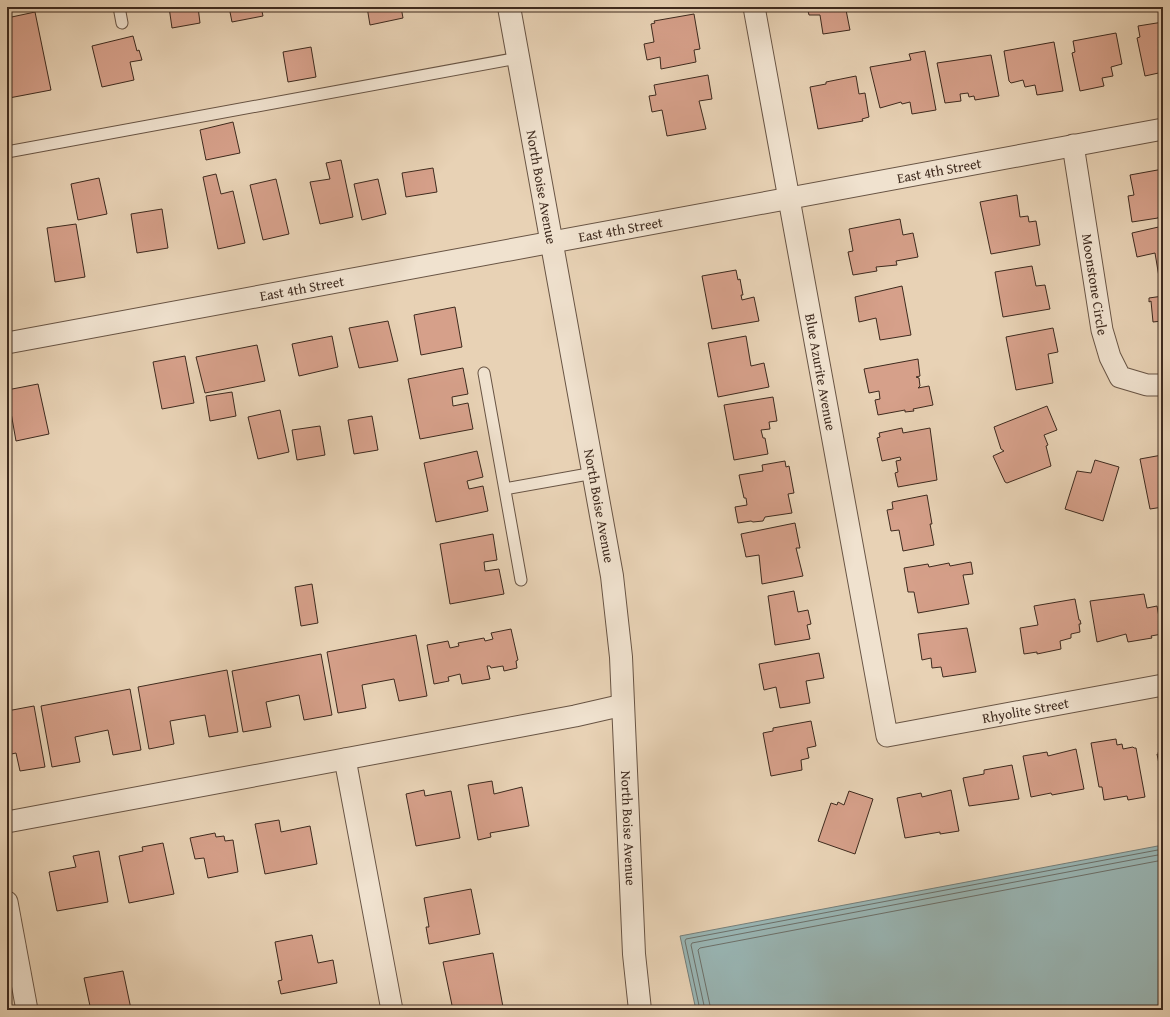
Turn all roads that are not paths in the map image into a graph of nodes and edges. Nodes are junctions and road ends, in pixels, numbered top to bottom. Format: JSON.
{"nodes":[{"id":1,"x":119,"y":7,"type":"edge"},
{"id":2,"x":509,"y":7,"type":"edge"},
{"id":3,"x":754,"y":7,"type":"edge"},
{"id":4,"x":122,"y":23,"type":"dead end"},
{"id":5,"x":518,"y":58,"type":"junction"},
{"id":6,"x":1163,"y":128,"type":"edge"},
{"id":7,"x":1073,"y":145,"type":"junction"},
{"id":8,"x":7,"y":152,"type":"edge"},
{"id":9,"x":789,"y":196,"type":"junction"},
{"id":10,"x":552,"y":242,"type":"junction"},
{"id":11,"x":7,"y":343,"type":"edge"},
{"id":12,"x":484,"y":373,"type":"dead end"},
{"id":13,"x":1163,"y":385,"type":"edge"},
{"id":14,"x":594,"y":473,"type":"junction"},
{"id":15,"x":504,"y":488,"type":"junction"},
{"id":16,"x":521,"y":580,"type":"dead end"},
{"id":17,"x":1163,"y":685,"type":"edge"},
{"id":18,"x":623,"y":705,"type":"junction"},
{"id":19,"x":887,"y":736,"type":"joint"},
{"id":20,"x":345,"y":759,"type":"junction"},
{"id":21,"x":7,"y":822,"type":"edge"},
{"id":22,"x":7,"y":902,"type":"edge"},
{"id":23,"x":27,"y":1010,"type":"edge"},
{"id":24,"x":392,"y":1010,"type":"edge"},
{"id":25,"x":640,"y":1010,"type":"edge"}],
"edges":[{"from":1,"to":4,"type":"lane"},
{"from":2,"to":5,"type":"street","name":"North Boise Avenue"},
{"from":3,"to":9,"type":"street","name":"Blue Azurite Avenue"},
{"from":5,"to":8,"type":"lane"},
{"from":5,"to":10,"type":"street","name":"North Boise Avenue"},
{"from":6,"to":7,"type":"street","name":"East 4th Street"},
{"from":7,"to":9,"type":"street","name":"East 4th Street"},
{"from":7,"to":13,"type":"street","name":"Moonstone Circle"},
{"from":9,"to":10,"type":"street","name":"East 4th Street"},
{"from":9,"to":19,"type":"street","name":"Blue Azurite Avenue"},
{"from":10,"to":11,"type":"street","name":"East 4th Street"},
{"from":10,"to":14,"type":"street","name":"North Boise Avenue"},
{"from":12,"to":15,"type":"lane"},
{"from":14,"to":15,"type":"lane"},
{"from":14,"to":18,"type":"street","name":"North Boise Avenue"},
{"from":15,"to":16,"type":"lane"},
{"from":17,"to":19,"type":"street","name":"Rhyolite Street"},
{"from":18,"to":20,"type":"street"},
{"from":18,"to":25,"type":"street","name":"North Boise Avenue"},
{"from":20,"to":21,"type":"street"},
{"from":20,"to":24,"type":"street"},
{"from":22,"to":23,"type":"street"}]}
